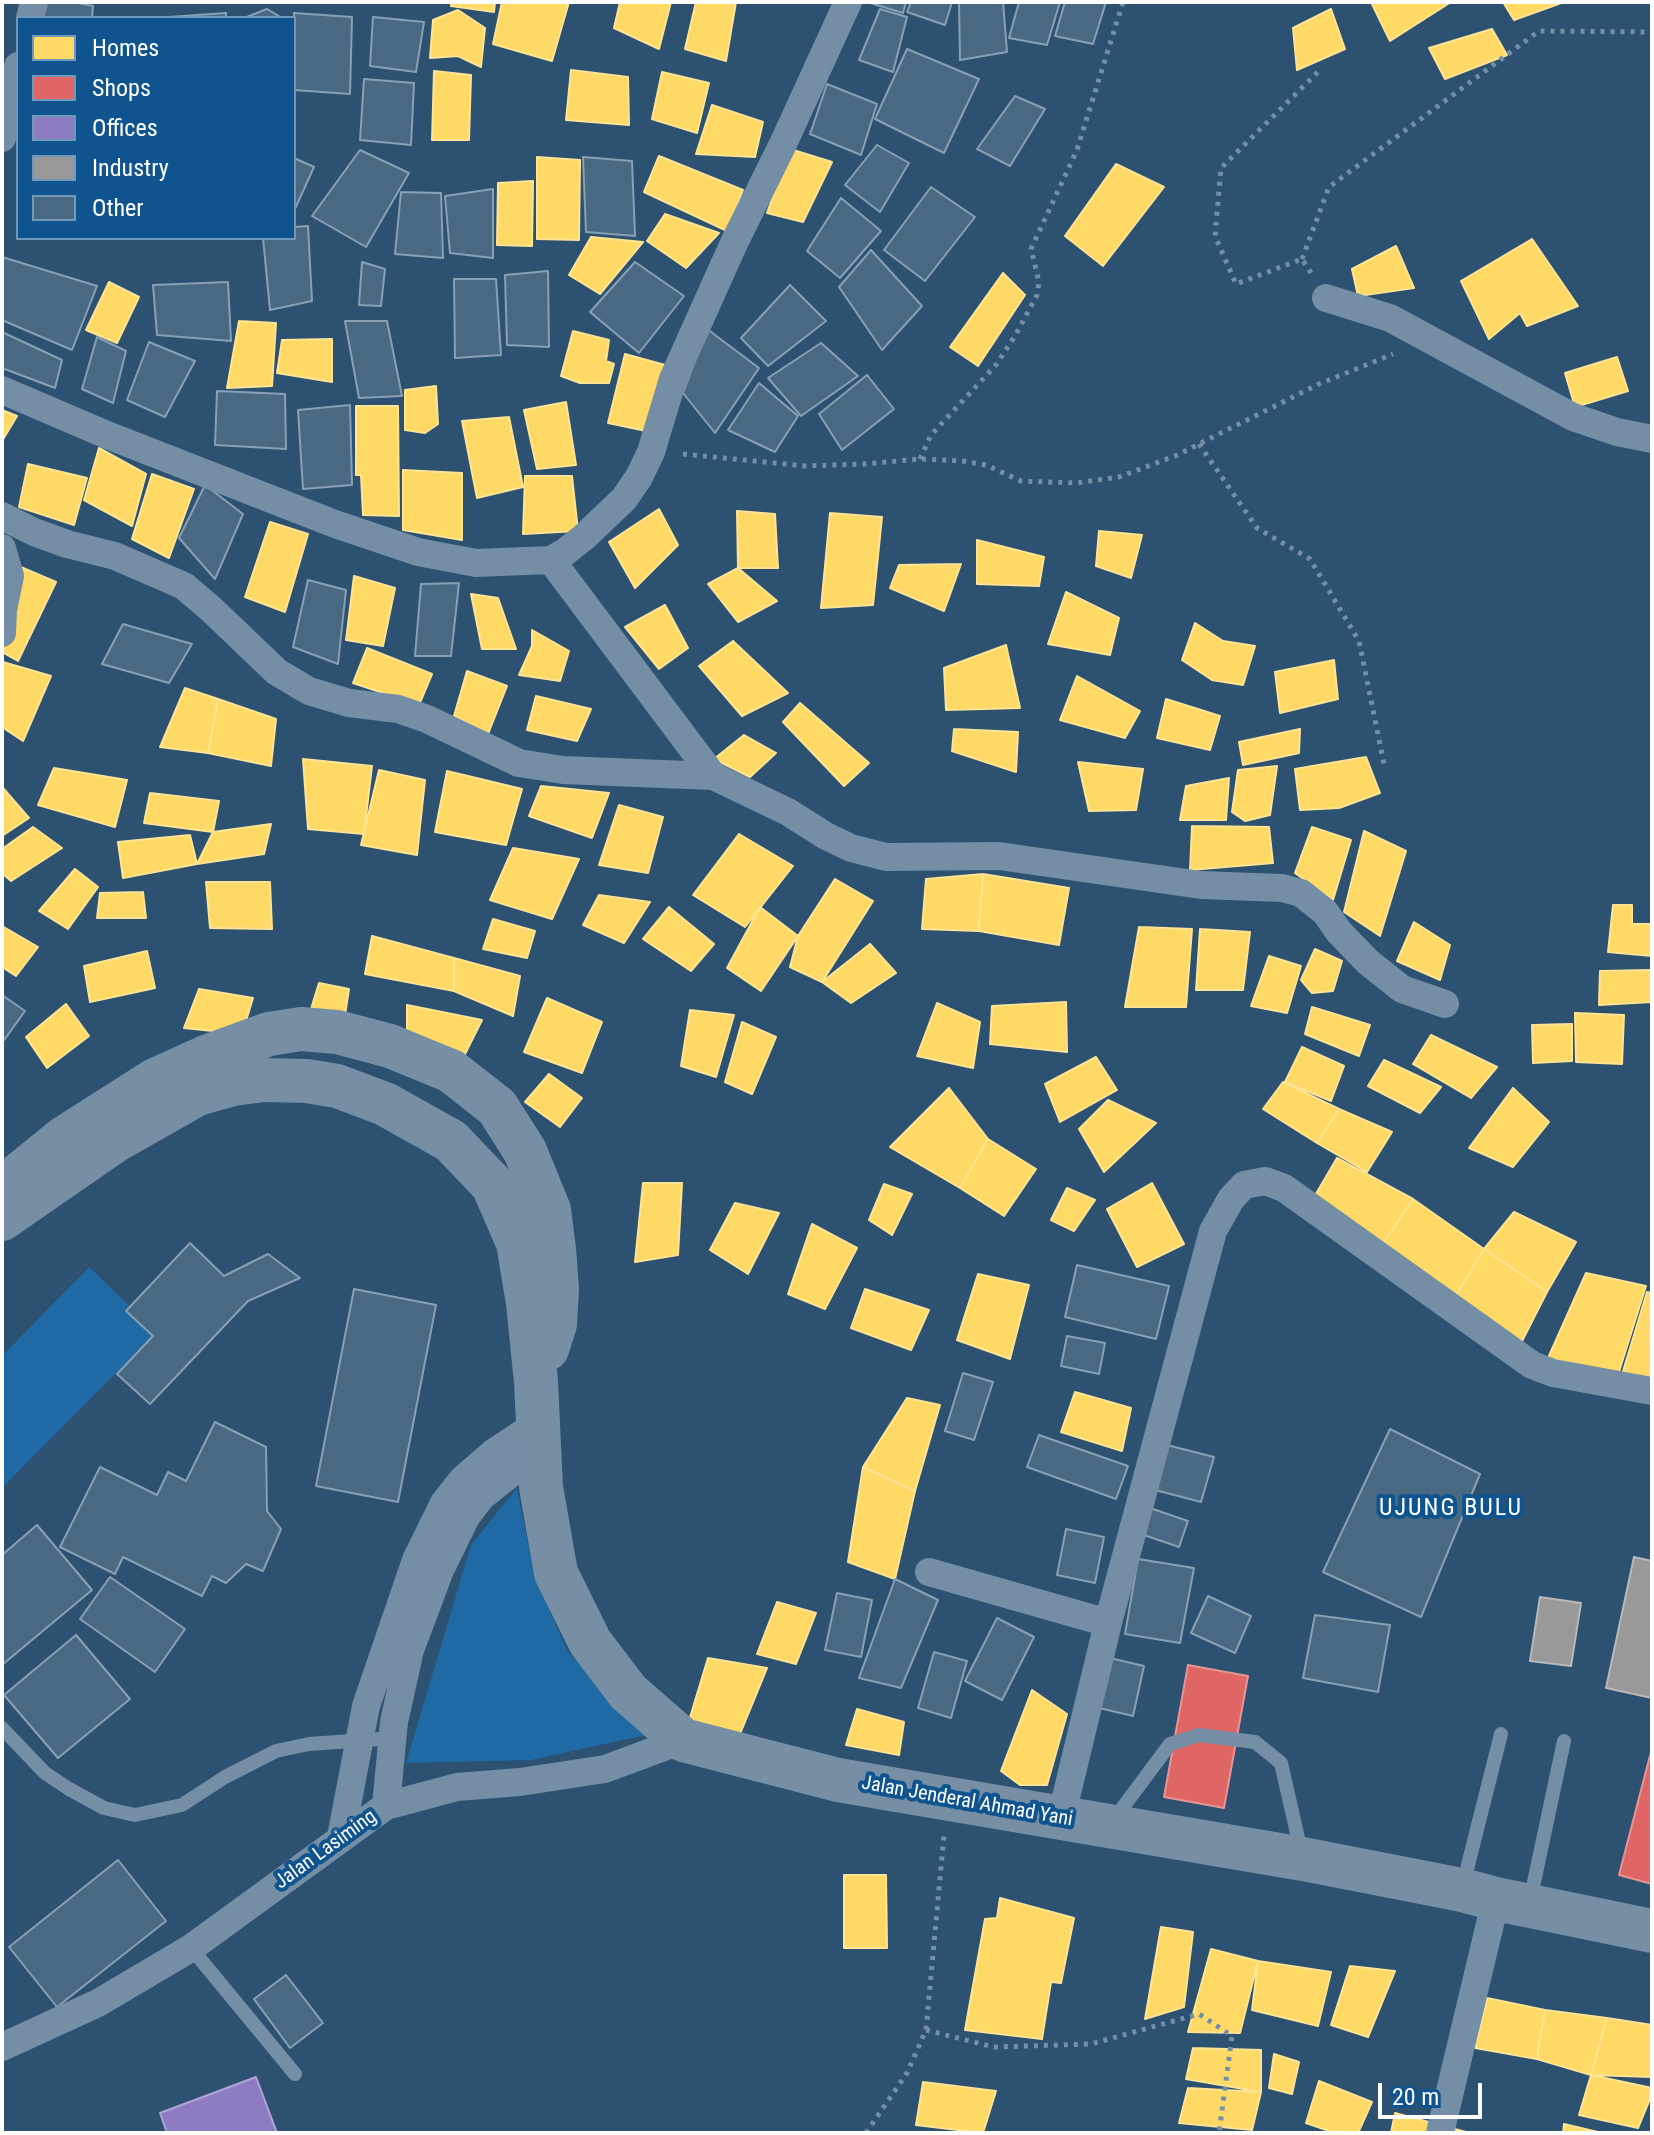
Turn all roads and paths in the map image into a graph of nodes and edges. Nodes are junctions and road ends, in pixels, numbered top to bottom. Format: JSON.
{"nodes":[{"id":1,"x":848,"y":2,"type":"edge"},
{"id":2,"x":1123,"y":2,"type":"edge"},
{"id":3,"x":1652,"y":32,"type":"edge"},
{"id":4,"x":1319,"y":71,"type":"dead end"},
{"id":5,"x":16,"y":75,"type":"edge"},
{"id":6,"x":2,"y":138,"type":"edge"},
{"id":7,"x":1302,"y":259,"type":"junction"},
{"id":8,"x":1326,"y":298,"type":"joint"},
{"id":9,"x":1427,"y":338,"type":"junction"},
{"id":10,"x":2,"y":390,"type":"edge"},
{"id":11,"x":1652,"y":439,"type":"edge"},
{"id":12,"x":1199,"y":444,"type":"junction"},
{"id":13,"x":651,"y":452,"type":"junction"},
{"id":14,"x":920,"y":459,"type":"junction"},
{"id":15,"x":3,"y":520,"type":"edge"},
{"id":16,"x":2,"y":548,"type":"edge"},
{"id":17,"x":551,"y":560,"type":"junction"},
{"id":18,"x":2,"y":633,"type":"edge"},
{"id":19,"x":1385,"y":769,"type":"dead end"},
{"id":20,"x":713,"y":776,"type":"junction"},
{"id":21,"x":1445,"y":1004,"type":"dead end"},
{"id":22,"x":2,"y":1189,"type":"edge"},
{"id":23,"x":2,"y":1219,"type":"edge"},
{"id":24,"x":1652,"y":1391,"type":"edge"},
{"id":25,"x":537,"y":1419,"type":"junction"},
{"id":26,"x":929,"y":1572,"type":"dead end"},
{"id":27,"x":1108,"y":1623,"type":"junction"},
{"id":28,"x":2,"y":1728,"type":"edge"},
{"id":29,"x":1501,"y":1734,"type":"dead end"},
{"id":30,"x":394,"y":1738,"type":"junction"},
{"id":31,"x":683,"y":1740,"type":"junction"},
{"id":32,"x":1564,"y":1741,"type":"dead end"},
{"id":33,"x":358,"y":1742,"type":"junction"},
{"id":34,"x":947,"y":1799,"type":"junction"},
{"id":35,"x":386,"y":1806,"type":"junction"},
{"id":36,"x":1061,"y":1818,"type":"junction"},
{"id":37,"x":1110,"y":1826,"type":"junction"},
{"id":38,"x":341,"y":1837,"type":"junction"},
{"id":39,"x":1303,"y":1859,"type":"junction"},
{"id":40,"x":1496,"y":1898,"type":"junction"},
{"id":41,"x":1652,"y":1931,"type":"edge"},
{"id":42,"x":191,"y":1948,"type":"junction"},
{"id":43,"x":926,"y":2030,"type":"junction"},
{"id":44,"x":2,"y":2047,"type":"edge"},
{"id":45,"x":295,"y":2074,"type":"dead end"},
{"id":46,"x":866,"y":2133,"type":"edge"},
{"id":47,"x":1219,"y":2133,"type":"edge"},
{"id":48,"x":1440,"y":2133,"type":"edge"}],
"edges":[{"from":1,"to":13,"type":"street"},
{"from":2,"to":14,"type":"path"},
{"from":3,"to":7,"type":"path"},
{"from":4,"to":7,"type":"path"},
{"from":5,"to":6,"type":"street"},
{"from":7,"to":8,"type":"path"},
{"from":8,"to":9,"type":"street"},
{"from":9,"to":11,"type":"street"},
{"from":9,"to":12,"type":"path"},
{"from":10,"to":17,"type":"street"},
{"from":12,"to":14,"type":"path"},
{"from":12,"to":19,"type":"path"},
{"from":13,"to":14,"type":"path"},
{"from":13,"to":17,"type":"street"},
{"from":15,"to":20,"type":"street"},
{"from":16,"to":18,"type":"street"},
{"from":17,"to":20,"type":"street"},
{"from":20,"to":21,"type":"street"},
{"from":22,"to":25,"type":"highway","name":"Jalan Jenderal Ahmad Yani"},
{"from":23,"to":25,"type":"highway","name":"Jalan Jenderal Ahmad Yani"},
{"from":24,"to":27,"type":"street"},
{"from":25,"to":30,"type":"street"},
{"from":25,"to":31,"type":"highway","name":"Jalan Jenderal Ahmad Yani"},
{"from":25,"to":33,"type":"street"},
{"from":26,"to":27,"type":"street"},
{"from":27,"to":36,"type":"street"},
{"from":28,"to":33,"type":"lane"},
{"from":29,"to":40,"type":"lane"},
{"from":30,"to":33,"type":"lane"},
{"from":30,"to":35,"type":"street"},
{"from":31,"to":34,"type":"highway","name":"Jalan Jenderal Ahmad Yani"},
{"from":31,"to":35,"type":"street","name":"Jalan Lasiming"},
{"from":32,"to":40,"type":"lane"},
{"from":33,"to":38,"type":"street"},
{"from":34,"to":36,"type":"highway","name":"Jalan Jenderal Ahmad Yani"},
{"from":34,"to":43,"type":"path"},
{"from":35,"to":38,"type":"street","name":"Jalan Lasiming"},
{"from":36,"to":37,"type":"highway","name":"Jalan Jenderal Ahmad Yani"},
{"from":37,"to":39,"type":"highway","name":"Jalan Jenderal Ahmad Yani"},
{"from":37,"to":39,"type":"lane"},
{"from":38,"to":42,"type":"street","name":"Jalan Lasiming"},
{"from":39,"to":40,"type":"highway","name":"Jalan Jenderal Ahmad Yani"},
{"from":40,"to":41,"type":"highway","name":"Jalan Jenderal Ahmad Yani"},
{"from":40,"to":48,"type":"street"},
{"from":42,"to":44,"type":"street","name":"Jalan Lasiming"},
{"from":42,"to":45,"type":"lane"},
{"from":43,"to":46,"type":"path"},
{"from":43,"to":47,"type":"path"}]}
